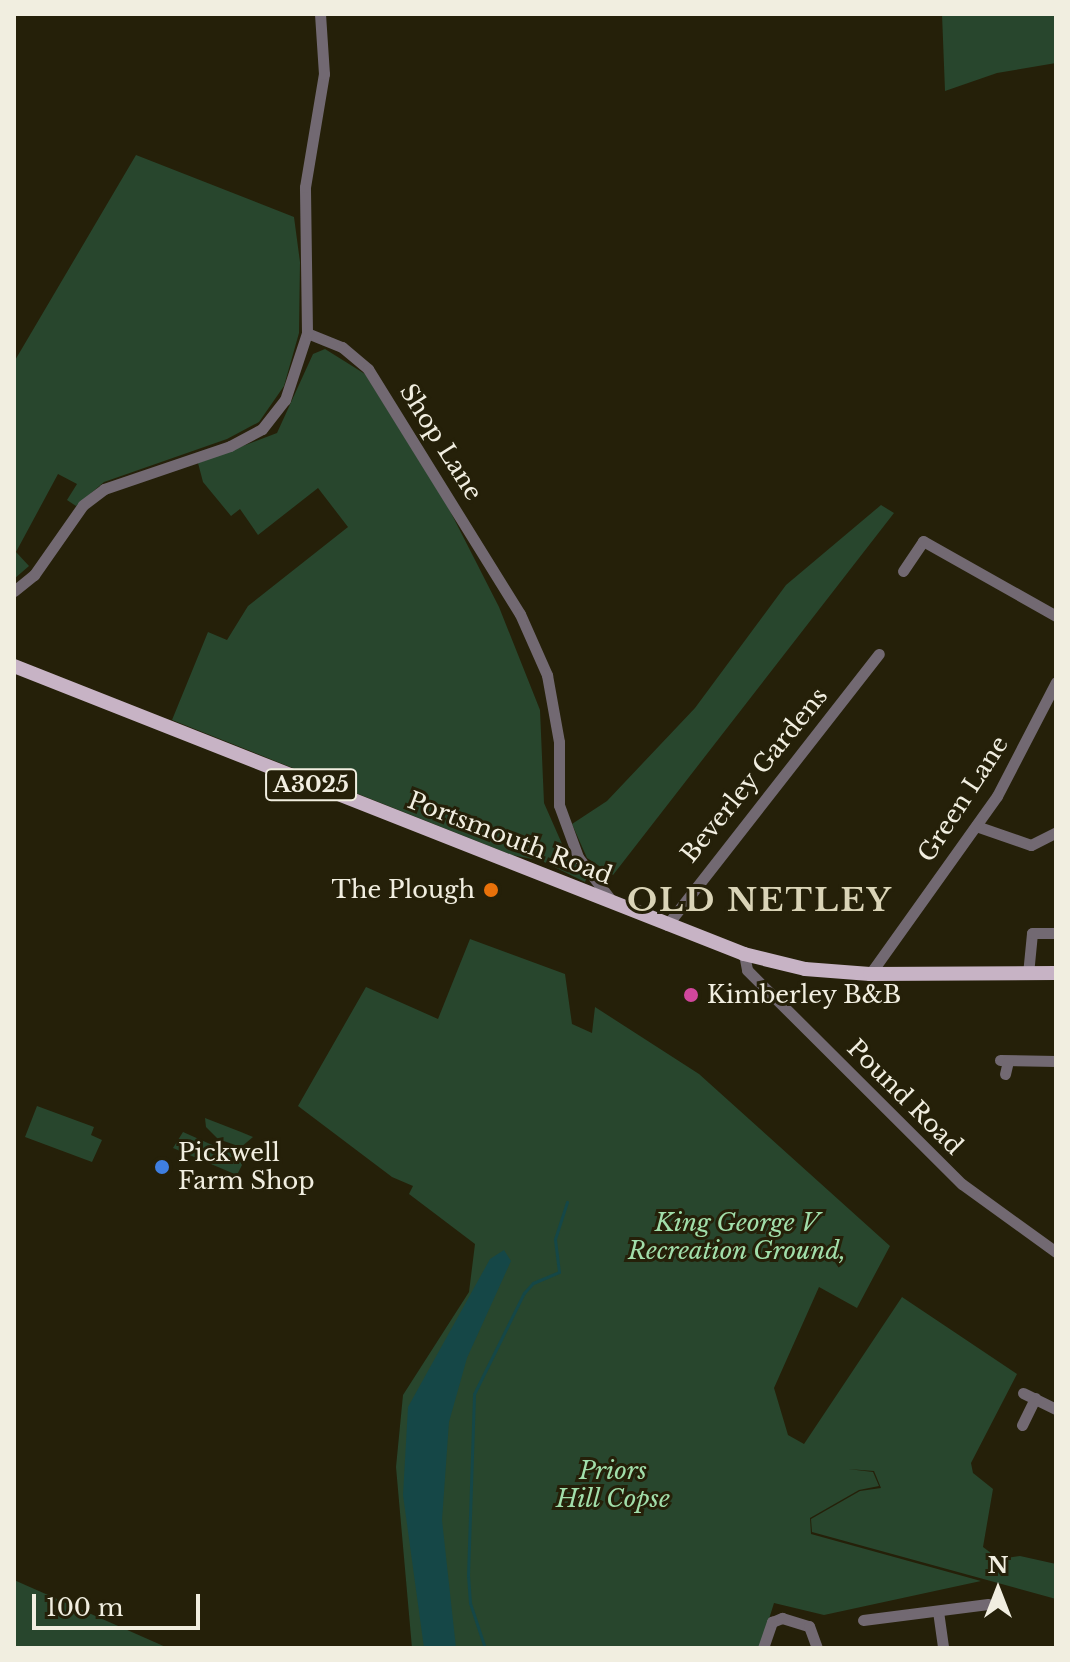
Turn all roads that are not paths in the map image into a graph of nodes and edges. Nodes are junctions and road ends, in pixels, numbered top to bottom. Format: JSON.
{"nodes":[{"id":1,"x":320,"y":14,"type":"edge"},
{"id":2,"x":307,"y":333,"type":"junction"},
{"id":3,"x":903,"y":571,"type":"dead end"},
{"id":4,"x":14,"y":591,"type":"edge"},
{"id":5,"x":1056,"y":616,"type":"edge"},
{"id":6,"x":879,"y":654,"type":"dead end"},
{"id":7,"x":14,"y":666,"type":"edge"},
{"id":8,"x":1056,"y":682,"type":"edge"},
{"id":9,"x":976,"y":826,"type":"junction"},
{"id":10,"x":1056,"y":832,"type":"edge"},
{"id":11,"x":611,"y":900,"type":"junction"},
{"id":12,"x":667,"y":925,"type":"junction"},
{"id":13,"x":1056,"y":933,"type":"edge"},
{"id":14,"x":744,"y":954,"type":"junction"},
{"id":15,"x":1056,"y":973,"type":"edge"},
{"id":16,"x":870,"y":974,"type":"junction"},
{"id":17,"x":1028,"y":974,"type":"junction"},
{"id":18,"x":1056,"y":1061,"type":"edge"},
{"id":19,"x":1004,"y":1065,"type":"dead end"},
{"id":20,"x":1056,"y":1252,"type":"edge"},
{"id":21,"x":1023,"y":1393,"type":"dead end"},
{"id":22,"x":1035,"y":1398,"type":"junction"},
{"id":23,"x":1056,"y":1409,"type":"edge"},
{"id":24,"x":1022,"y":1425,"type":"dead end"},
{"id":25,"x":988,"y":1604,"type":"dead end"},
{"id":26,"x":938,"y":1611,"type":"junction"},
{"id":27,"x":863,"y":1620,"type":"dead end"},
{"id":28,"x":763,"y":1648,"type":"edge"},
{"id":29,"x":817,"y":1648,"type":"edge"},
{"id":30,"x":943,"y":1648,"type":"edge"}],
"edges":[{"from":1,"to":2,"type":"street"},
{"from":2,"to":4,"type":"street"},
{"from":2,"to":11,"type":"street","name":"Shop Lane"},
{"from":3,"to":5,"type":"street"},
{"from":6,"to":12,"type":"street","name":"Beverley Gardens"},
{"from":7,"to":11,"type":"main road","name":"Portsmouth Road","number":"A3025"},
{"from":8,"to":9,"type":"street","name":"Green Lane"},
{"from":9,"to":10,"type":"street"},
{"from":9,"to":16,"type":"street","name":"Green Lane"},
{"from":11,"to":12,"type":"main road","name":"Portsmouth Road","number":"A3025"},
{"from":12,"to":14,"type":"main road","name":"Portsmouth Road","number":"A3025"},
{"from":13,"to":17,"type":"street"},
{"from":14,"to":16,"type":"main road","name":"Portsmouth Road","number":"A3025"},
{"from":14,"to":20,"type":"street","name":"Pound Road"},
{"from":15,"to":17,"type":"main road","name":"Portsmouth Road","number":"A3025"},
{"from":16,"to":17,"type":"main road","name":"Portsmouth Road","number":"A3025"},
{"from":18,"to":19,"type":"street"},
{"from":21,"to":22,"type":"street"},
{"from":22,"to":23,"type":"street"},
{"from":22,"to":24,"type":"street"},
{"from":25,"to":26,"type":"street"},
{"from":26,"to":27,"type":"street"},
{"from":26,"to":30,"type":"street"},
{"from":28,"to":29,"type":"street"}]}
